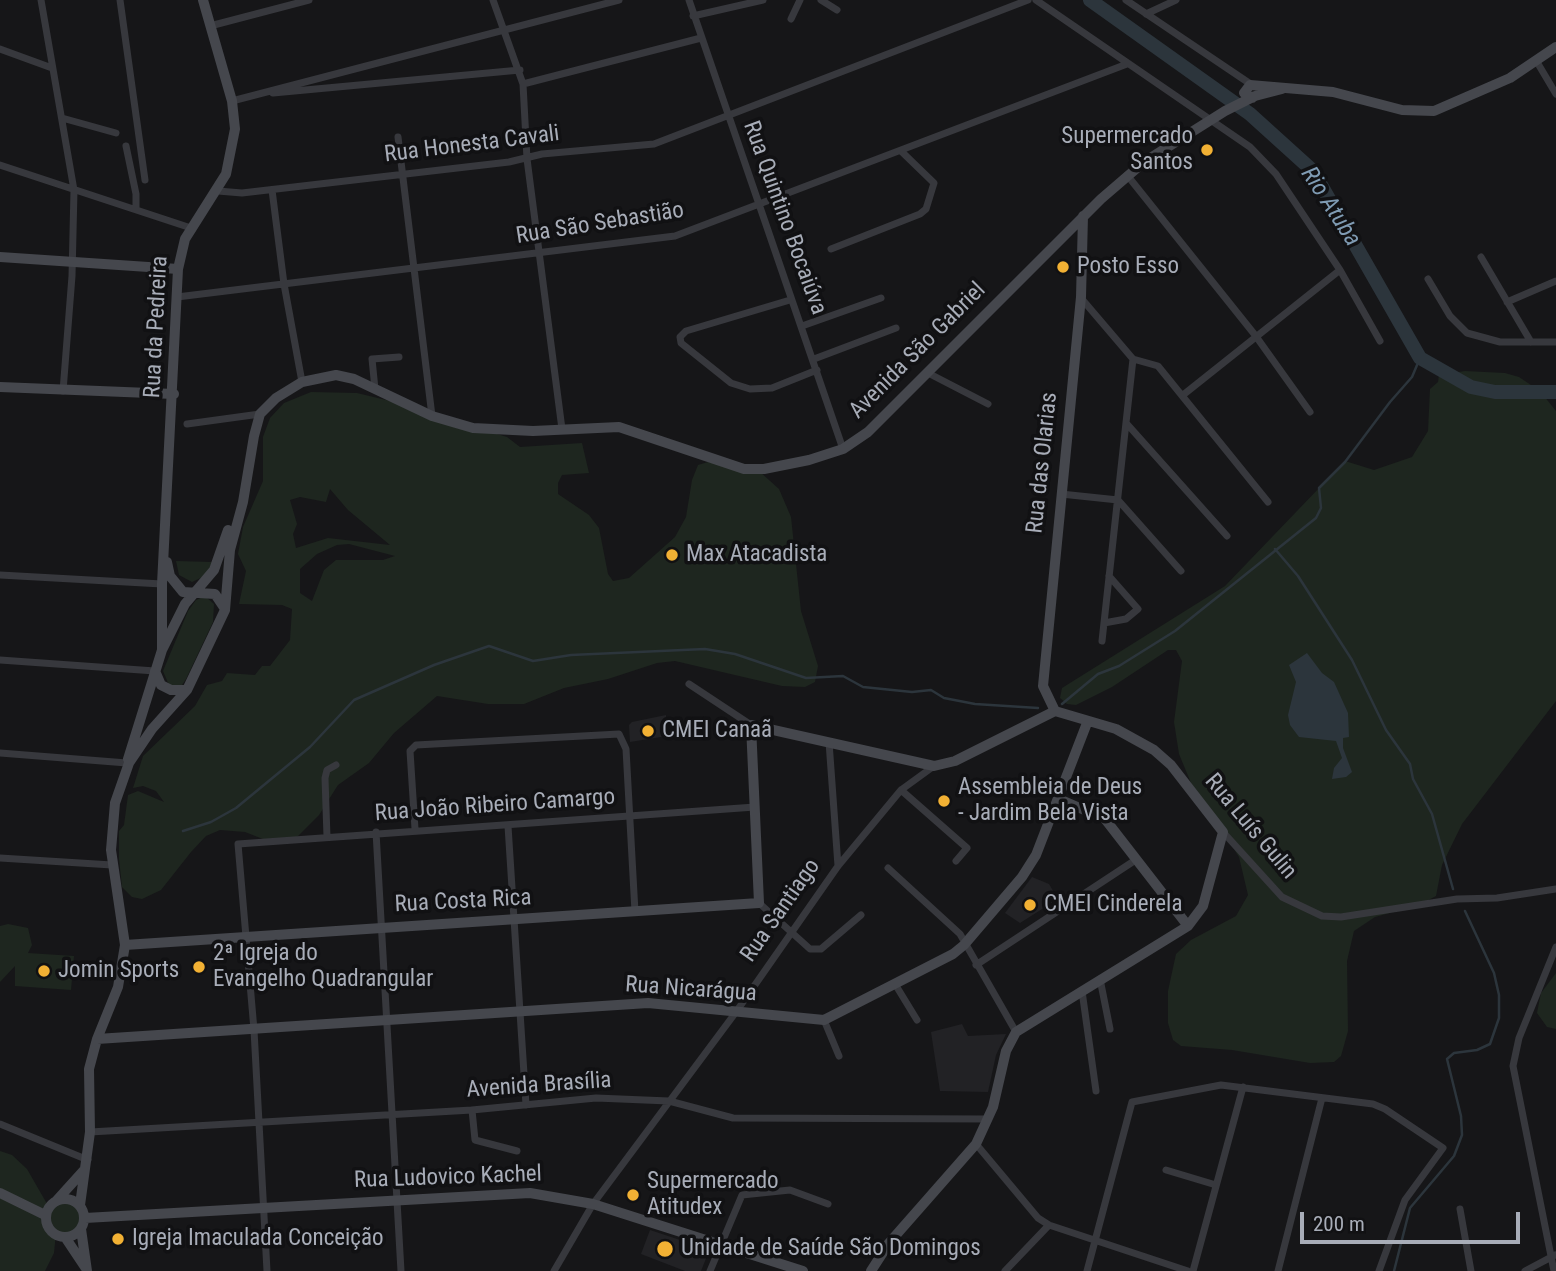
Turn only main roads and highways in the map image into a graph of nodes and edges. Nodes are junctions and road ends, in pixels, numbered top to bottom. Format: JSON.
{"nodes":[{"id":1,"x":203,"y":0,"type":"edge"},
{"id":2,"x":1556,"y":47,"type":"edge"},
{"id":3,"x":1083,"y":216,"type":"junction"},
{"id":4,"x":0,"y":257,"type":"edge"},
{"id":5,"x":178,"y":269,"type":"junction"},
{"id":6,"x":0,"y":387,"type":"edge"},
{"id":7,"x":174,"y":394,"type":"junction"},
{"id":8,"x":246,"y":485,"type":"junction"},
{"id":9,"x":166,"y":549,"type":"junction"},
{"id":10,"x":162,"y":584,"type":"junction"},
{"id":11,"x":189,"y":593,"type":"junction"},
{"id":12,"x":225,"y":610,"type":"junction"},
{"id":13,"x":162,"y":650,"type":"junction"},
{"id":14,"x":155,"y":671,"type":"junction"},
{"id":15,"x":187,"y":690,"type":"junction"},
{"id":16,"x":1055,"y":711,"type":"junction"},
{"id":17,"x":1087,"y":723,"type":"junction"},
{"id":18,"x":126,"y":768,"type":"junction"},
{"id":19,"x":1059,"y":799,"type":"junction"},
{"id":20,"x":759,"y":903,"type":"joint"},
{"id":21,"x":1188,"y":926,"type":"junction"},
{"id":22,"x":125,"y":945,"type":"junction"},
{"id":23,"x":97,"y":1039,"type":"junction"},
{"id":24,"x":87,"y":1163,"type":"junction"},
{"id":25,"x":0,"y":1193,"type":"edge"},
{"id":26,"x":56,"y":1201,"type":"junction"},
{"id":27,"x":23,"y":1202,"type":"junction"},
{"id":28,"x":79,"y":1205,"type":"junction"},
{"id":29,"x":46,"y":1215,"type":"junction"},
{"id":30,"x":83,"y":1224,"type":"junction"},
{"id":31,"x":65,"y":1237,"type":"junction"},
{"id":32,"x":87,"y":1271,"type":"edge"},
{"id":33,"x":803,"y":1271,"type":"edge"},
{"id":34,"x":872,"y":1271,"type":"edge"}],
"edges":[{"from":1,"to":5,"type":"main road","name":"Rua da Pedreira"},
{"from":2,"to":3,"type":"main road","name":"Avenida São Gabriel"},
{"from":3,"to":8,"type":"main road","name":"Avenida São Gabriel"},
{"from":3,"to":16,"type":"main road","name":"Rua das Olarias"},
{"from":4,"to":5,"type":"main road"},
{"from":5,"to":7,"type":"main road","name":"Rua da Pedreira"},
{"from":6,"to":7,"type":"main road"},
{"from":7,"to":9,"type":"main road","name":"Rua da Pedreira"},
{"from":8,"to":11,"type":"main road"},
{"from":8,"to":12,"type":"main road"},
{"from":9,"to":10,"type":"main road","name":"Rua da Pedreira"},
{"from":9,"to":11,"type":"main road","name":"Rua da Pedreira"},
{"from":10,"to":11,"type":"main road"},
{"from":10,"to":13,"type":"main road","name":"Rua da Pedreira"},
{"from":11,"to":12,"type":"main road"},
{"from":11,"to":13,"type":"main road"},
{"from":12,"to":15,"type":"main road"},
{"from":13,"to":14,"type":"main road"},
{"from":14,"to":15,"type":"main road"},
{"from":14,"to":18,"type":"main road"},
{"from":15,"to":18,"type":"main road"},
{"from":16,"to":17,"type":"main road","name":"Rua Luís Gulin"},
{"from":16,"to":20,"type":"main road","name":"Rua Santiago"},
{"from":17,"to":19,"type":"main road","name":"Rua Nicarágua"},
{"from":17,"to":21,"type":"main road","name":"Rua Luís Gulin"},
{"from":18,"to":22,"type":"main road"},
{"from":19,"to":21,"type":"main road"},
{"from":19,"to":23,"type":"main road","name":"Rua Nicarágua"},
{"from":20,"to":22,"type":"main road","name":"Rua Costa Rica"},
{"from":21,"to":34,"type":"main road"},
{"from":22,"to":23,"type":"main road"},
{"from":23,"to":24,"type":"main road"},
{"from":24,"to":26,"type":"main road"},
{"from":24,"to":28,"type":"main road"},
{"from":25,"to":27,"type":"main road"},
{"from":26,"to":27,"type":"main road"},
{"from":26,"to":28,"type":"main road"},
{"from":26,"to":29,"type":"main road"},
{"from":27,"to":29,"type":"main road"},
{"from":28,"to":30,"type":"main road"},
{"from":29,"to":31,"type":"main road"},
{"from":30,"to":31,"type":"main road"},
{"from":30,"to":32,"type":"main road"},
{"from":30,"to":33,"type":"main road","name":"Rua Ludovico Kachel"},
{"from":31,"to":32,"type":"main road"}]}
